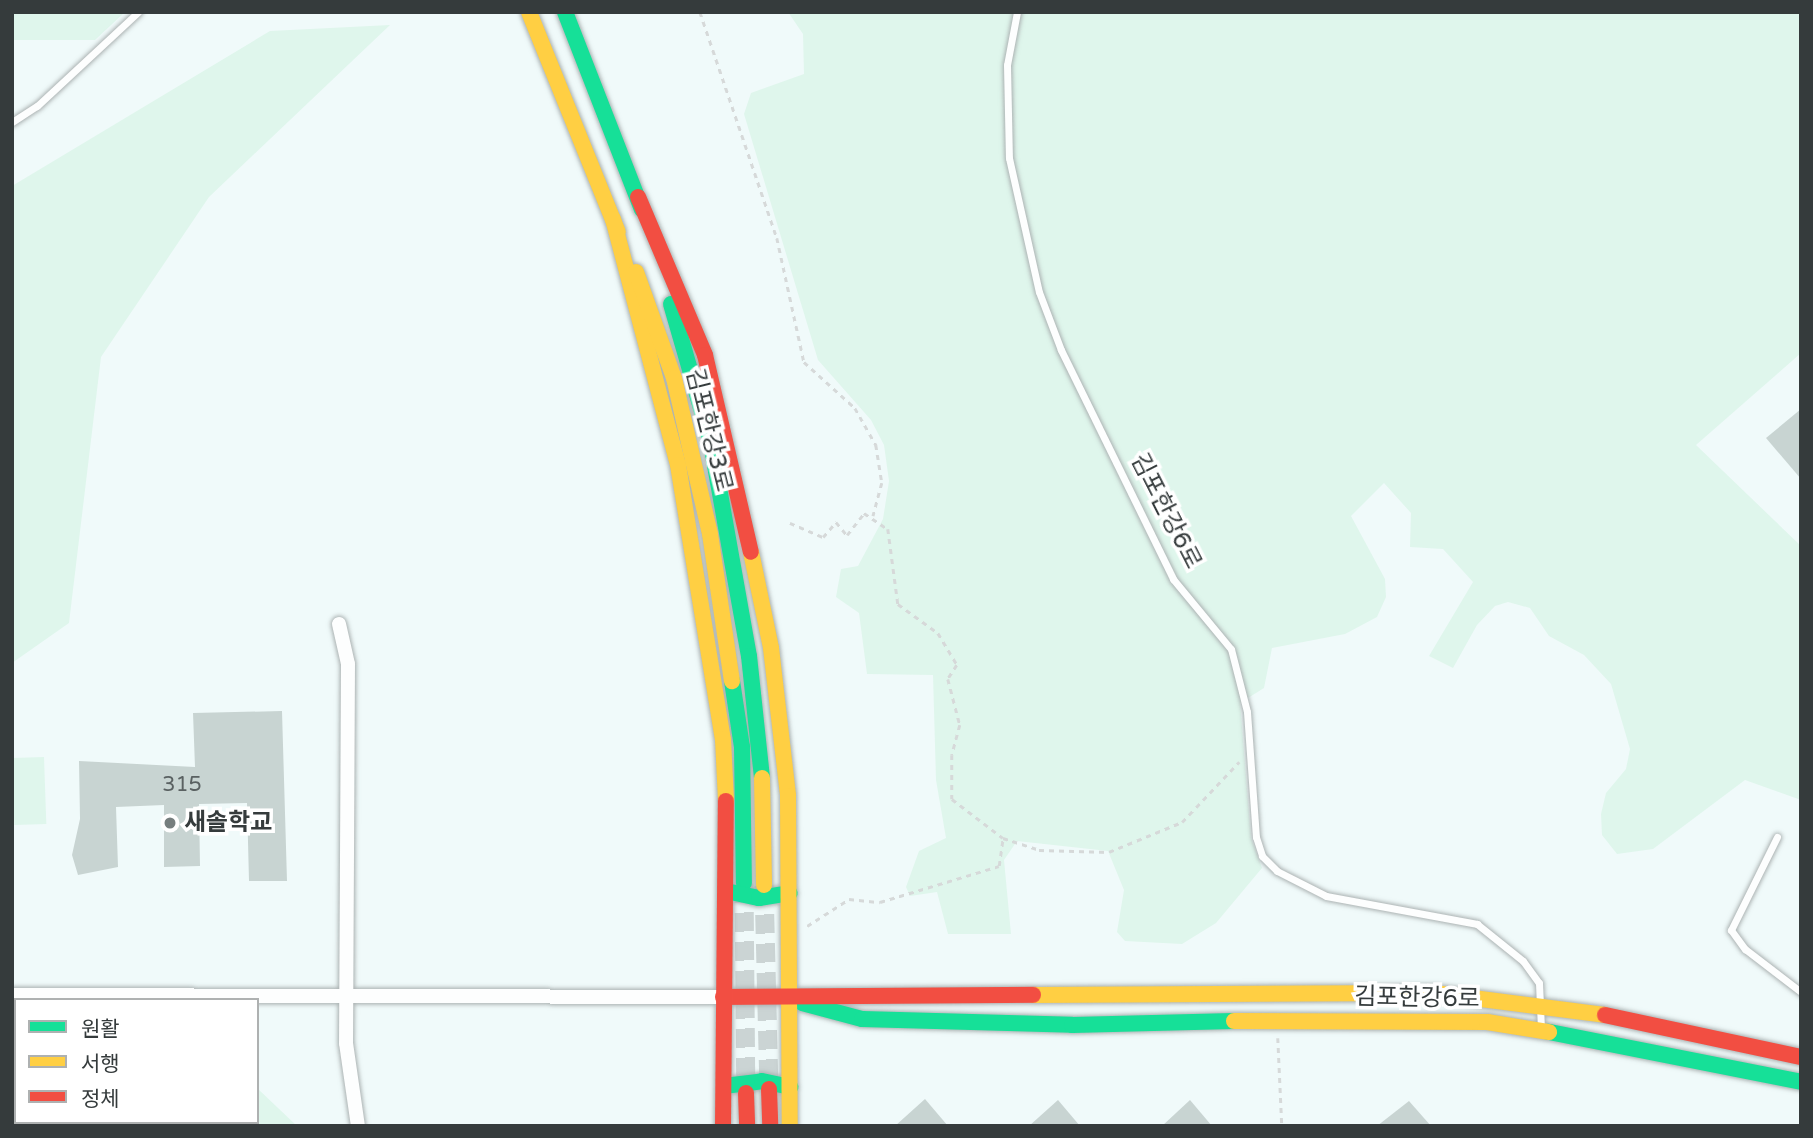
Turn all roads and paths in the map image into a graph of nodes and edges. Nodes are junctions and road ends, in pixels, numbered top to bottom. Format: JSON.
{"nodes":[{"id":1,"x":138,"y":12,"type":"edge"},
{"id":2,"x":529,"y":12,"type":"edge"},
{"id":3,"x":565,"y":12,"type":"edge"},
{"id":4,"x":700,"y":12,"type":"edge"},
{"id":5,"x":1017,"y":12,"type":"edge"},
{"id":6,"x":12,"y":122,"type":"edge"},
{"id":7,"x":638,"y":197,"type":"junction"},
{"id":8,"x":613,"y":219,"type":"junction"},
{"id":9,"x":873,"y":516,"type":"junction"},
{"id":10,"x":790,"y":523,"type":"dead end"},
{"id":11,"x":339,"y":624,"type":"dead end"},
{"id":12,"x":1251,"y":748,"type":"junction"},
{"id":13,"x":1777,"y":837,"type":"dead end"},
{"id":14,"x":1003,"y":838,"type":"junction"},
{"id":15,"x":744,"y":883,"type":"tunnel mouth"},
{"id":16,"x":764,"y":885,"type":"tunnel mouth"},
{"id":17,"x":726,"y":891,"type":"junction"},
{"id":18,"x":790,"y":893,"type":"junction"},
{"id":19,"x":805,"y":927,"type":"dead end"},
{"id":20,"x":1801,"y":992,"type":"edge"},
{"id":21,"x":12,"y":995,"type":"edge"},
{"id":22,"x":347,"y":995,"type":"junction"},
{"id":23,"x":723,"y":997,"type":"junction"},
{"id":24,"x":791,"y":1000,"type":"junction"},
{"id":25,"x":1543,"y":1005,"type":"junction"},
{"id":26,"x":1277,"y":1019,"type":"junction"},
{"id":27,"x":1541,"y":1029,"type":"junction"},
{"id":28,"x":1801,"y":1057,"type":"edge"},
{"id":29,"x":1801,"y":1083,"type":"edge"},
{"id":30,"x":724,"y":1086,"type":"junction"},
{"id":31,"x":790,"y":1087,"type":"junction"},
{"id":32,"x":769,"y":1089,"type":"tunnel mouth"},
{"id":33,"x":746,"y":1093,"type":"tunnel mouth"},
{"id":34,"x":358,"y":1126,"type":"edge"},
{"id":35,"x":723,"y":1126,"type":"edge"},
{"id":36,"x":747,"y":1126,"type":"edge"},
{"id":37,"x":770,"y":1126,"type":"edge"},
{"id":38,"x":790,"y":1126,"type":"edge"},
{"id":39,"x":1282,"y":1126,"type":"edge"}],
"edges":[{"from":1,"to":6,"type":"lane"},
{"from":2,"to":8,"type":"street","name":"김포한강3로"},
{"from":3,"to":7,"type":"street","name":"김포한강3로"},
{"from":4,"to":9,"type":"path"},
{"from":5,"to":12,"type":"lane","name":"김포한강6로"},
{"from":7,"to":16,"type":"street","name":"김포한강3로"},
{"from":7,"to":18,"type":"street"},
{"from":8,"to":15,"type":"street","name":"김포한강3로"},
{"from":8,"to":17,"type":"street"},
{"from":9,"to":10,"type":"path"},
{"from":9,"to":14,"type":"path"},
{"from":11,"to":22,"type":"street"},
{"from":12,"to":14,"type":"path"},
{"from":12,"to":25,"type":"lane","name":"김포한강6로"},
{"from":13,"to":20,"type":"lane"},
{"from":14,"to":19,"type":"path"},
{"from":17,"to":18,"type":"street"},
{"from":17,"to":23,"type":"street"},
{"from":18,"to":24,"type":"street"},
{"from":21,"to":22,"type":"street"},
{"from":22,"to":23,"type":"street"},
{"from":22,"to":34,"type":"street"},
{"from":23,"to":24,"type":"street","name":"김포한강6로"},
{"from":23,"to":30,"type":"street"},
{"from":24,"to":25,"type":"street","name":"김포한강6로"},
{"from":24,"to":26,"type":"street","name":"김포한강6로"},
{"from":24,"to":31,"type":"street"},
{"from":25,"to":27,"type":"lane","name":"김포한강6로"},
{"from":25,"to":28,"type":"street","name":"김포한강6로"},
{"from":26,"to":27,"type":"street","name":"김포한강6로"},
{"from":26,"to":39,"type":"path"},
{"from":27,"to":29,"type":"street","name":"김포한강6로"},
{"from":30,"to":31,"type":"street"},
{"from":30,"to":35,"type":"street"},
{"from":31,"to":38,"type":"street"},
{"from":32,"to":37,"type":"street"},
{"from":33,"to":36,"type":"street"}]}
